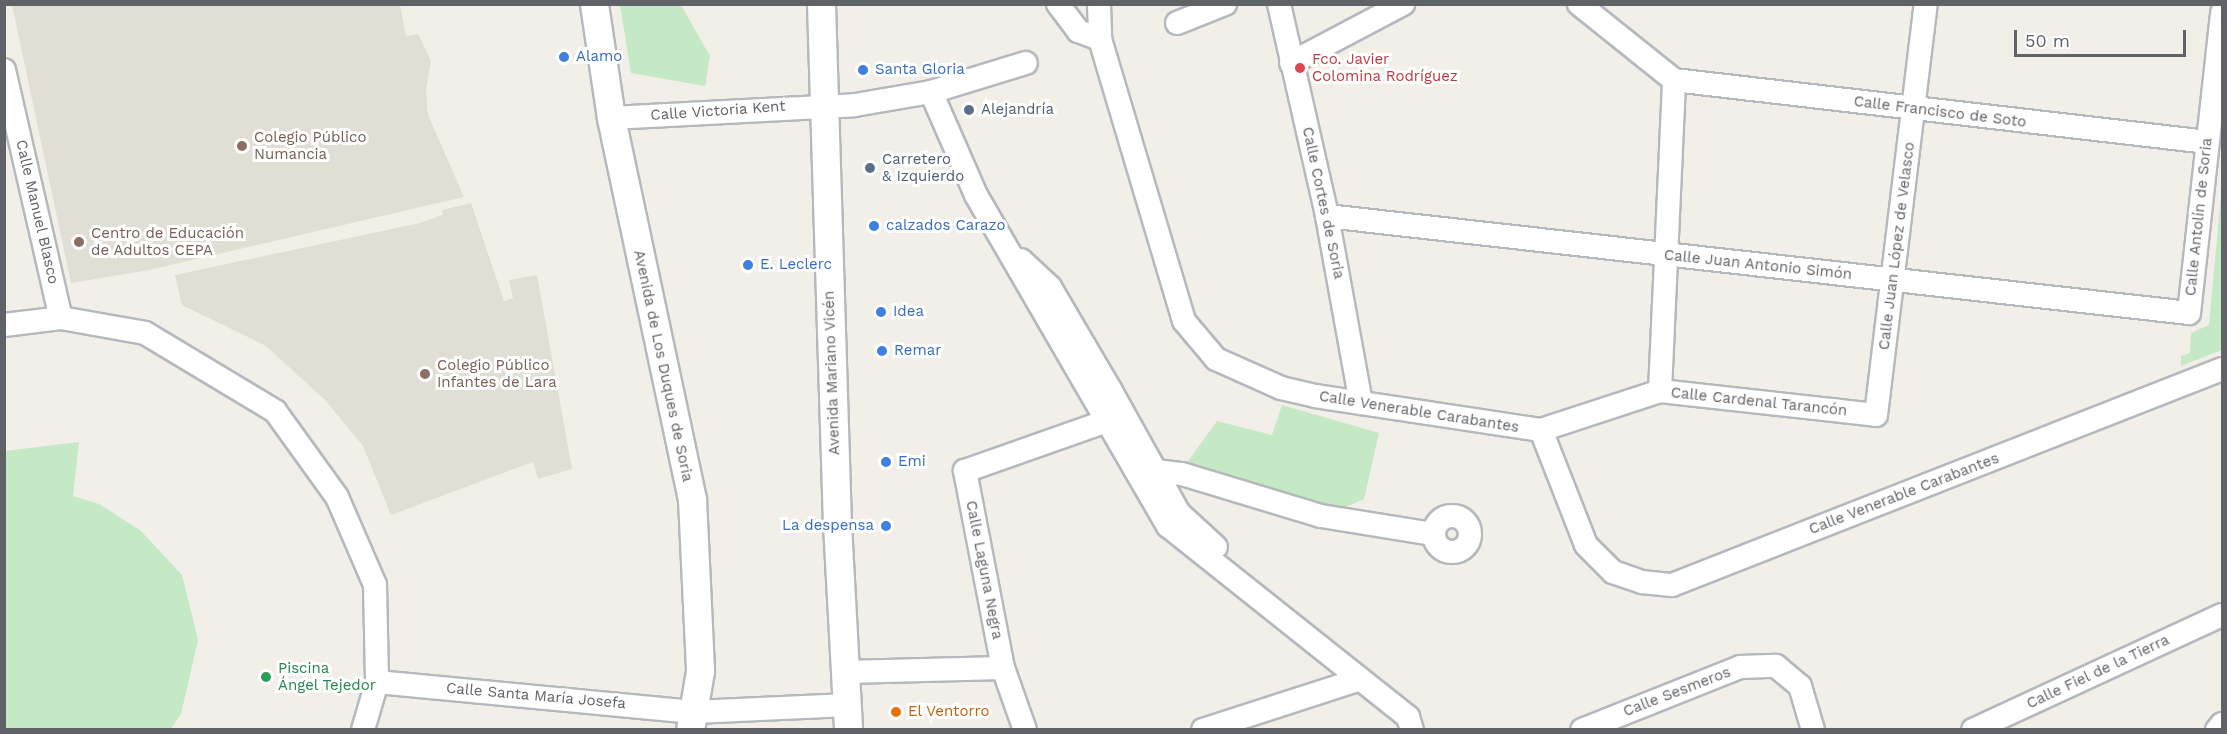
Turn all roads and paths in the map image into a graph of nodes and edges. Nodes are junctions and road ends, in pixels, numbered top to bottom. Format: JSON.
{"nodes":[{"id":1,"x":594,"y":4,"type":"edge"},
{"id":2,"x":821,"y":4,"type":"edge"},
{"id":3,"x":1058,"y":4,"type":"edge"},
{"id":4,"x":1099,"y":4,"type":"edge"},
{"id":5,"x":1225,"y":4,"type":"edge"},
{"id":6,"x":1279,"y":4,"type":"edge"},
{"id":7,"x":1403,"y":4,"type":"edge"},
{"id":8,"x":1579,"y":4,"type":"edge"},
{"id":9,"x":1926,"y":4,"type":"edge"},
{"id":10,"x":2223,"y":14,"type":"edge"},
{"id":11,"x":1177,"y":23,"type":"dead end"},
{"id":12,"x":1100,"y":39,"type":"junction"},
{"id":13,"x":1026,"y":63,"type":"dead end"},
{"id":14,"x":1291,"y":63,"type":"junction"},
{"id":15,"x":4,"y":70,"type":"edge"},
{"id":16,"x":1674,"y":80,"type":"junction"},
{"id":17,"x":931,"y":92,"type":"junction"},
{"id":18,"x":824,"y":104,"type":"junction"},
{"id":19,"x":1913,"y":110,"type":"junction"},
{"id":20,"x":611,"y":118,"type":"junction"},
{"id":21,"x":2207,"y":142,"type":"junction"},
{"id":22,"x":1327,"y":216,"type":"junction"},
{"id":23,"x":1003,"y":243,"type":"junction"},
{"id":24,"x":1666,"y":254,"type":"junction"},
{"id":25,"x":1893,"y":280,"type":"junction"},
{"id":26,"x":2189,"y":313,"type":"joint"},
{"id":27,"x":61,"y":318,"type":"junction"},
{"id":28,"x":4,"y":325,"type":"edge"},
{"id":29,"x":2223,"y":369,"type":"edge"},
{"id":30,"x":1111,"y":391,"type":"junction"},
{"id":31,"x":1660,"y":391,"type":"junction"},
{"id":32,"x":1361,"y":403,"type":"junction"},
{"id":33,"x":1876,"y":415,"type":"joint"},
{"id":34,"x":1107,"y":421,"type":"junction"},
{"id":35,"x":1540,"y":430,"type":"junction"},
{"id":36,"x":1156,"y":471,"type":"junction"},
{"id":37,"x":1434,"y":534,"type":"dead end"},
{"id":38,"x":1267,"y":606,"type":"junction"},
{"id":39,"x":2223,"y":615,"type":"edge"},
{"id":40,"x":1003,"y":669,"type":"junction"},
{"id":41,"x":846,"y":672,"type":"junction"},
{"id":42,"x":1358,"y":680,"type":"junction"},
{"id":43,"x":377,"y":682,"type":"junction"},
{"id":44,"x":692,"y":721,"type":"edge"},
{"id":45,"x":850,"y":721,"type":"edge"},
{"id":46,"x":2223,"y":724,"type":"edge"},
{"id":47,"x":363,"y":729,"type":"edge"},
{"id":48,"x":1025,"y":729,"type":"edge"},
{"id":49,"x":1203,"y":729,"type":"edge"},
{"id":50,"x":1412,"y":729,"type":"edge"},
{"id":51,"x":1582,"y":729,"type":"edge"},
{"id":52,"x":1813,"y":729,"type":"edge"},
{"id":53,"x":1973,"y":729,"type":"edge"},
{"id":54,"x":2217,"y":729,"type":"edge"}],
"edges":[{"from":1,"to":20,"type":"street","name":"Avenida de Los Duques de Soria"},
{"from":2,"to":18,"type":"street","name":"Avenida Mariano Vicén"},
{"from":3,"to":12,"type":"street"},
{"from":4,"to":12,"type":"street","name":"Calle Venerable Carabantes"},
{"from":5,"to":11,"type":"street"},
{"from":6,"to":14,"type":"street","name":"Calle Cortes de Soria"},
{"from":7,"to":14,"type":"street"},
{"from":8,"to":16,"type":"street"},
{"from":9,"to":19,"type":"street","name":"Calle Juan López de Velasco"},
{"from":10,"to":21,"type":"street","name":"Calle Antolín de Soria"},
{"from":12,"to":32,"type":"street","name":"Calle Venerable Carabantes"},
{"from":13,"to":17,"type":"street","name":"Calle Victoria Kent"},
{"from":14,"to":22,"type":"street","name":"Calle Cortes de Soria"},
{"from":15,"to":27,"type":"street","name":"Calle Manuel Blasco"},
{"from":16,"to":19,"type":"street","name":"Calle Francisco de Soto"},
{"from":16,"to":24,"type":"street"},
{"from":17,"to":18,"type":"street","name":"Calle Victoria Kent"},
{"from":17,"to":23,"type":"street"},
{"from":18,"to":20,"type":"street","name":"Calle Victoria Kent"},
{"from":18,"to":41,"type":"street","name":"Avenida Mariano Vicén"},
{"from":19,"to":21,"type":"street","name":"Calle Francisco de Soto"},
{"from":19,"to":25,"type":"street","name":"Calle Juan López de Velasco"},
{"from":20,"to":44,"type":"street","name":"Avenida de Los Duques de Soria"},
{"from":21,"to":26,"type":"street","name":"Calle Antolín de Soria"},
{"from":22,"to":24,"type":"street","name":"Calle Juan Antonio Simón"},
{"from":22,"to":32,"type":"street","name":"Calle Cortes de Soria"},
{"from":23,"to":30,"type":"street"},
{"from":23,"to":34,"type":"street"},
{"from":24,"to":25,"type":"street","name":"Calle Juan Antonio Simón"},
{"from":24,"to":31,"type":"street"},
{"from":25,"to":26,"type":"street","name":"Calle Juan Antonio Simón"},
{"from":25,"to":33,"type":"street","name":"Calle Juan López de Velasco"},
{"from":27,"to":28,"type":"street"},
{"from":27,"to":43,"type":"street"},
{"from":29,"to":35,"type":"street","name":"Calle Venerable Carabantes"},
{"from":30,"to":34,"type":"street"},
{"from":30,"to":36,"type":"street"},
{"from":31,"to":33,"type":"street","name":"Calle Cardenal Tarancón"},
{"from":31,"to":35,"type":"street","name":"Calle Cardenal Tarancón"},
{"from":32,"to":35,"type":"street","name":"Calle Venerable Carabantes"},
{"from":34,"to":38,"type":"street"},
{"from":34,"to":40,"type":"street","name":"Calle Laguna Negra"},
{"from":36,"to":37,"type":"street"},
{"from":36,"to":38,"type":"street"},
{"from":38,"to":42,"type":"street"},
{"from":39,"to":53,"type":"street","name":"Calle Fiel de la Tierra"},
{"from":40,"to":41,"type":"street"},
{"from":40,"to":48,"type":"street","name":"Calle Laguna Negra"},
{"from":41,"to":45,"type":"street","name":"Avenida Mariano Vicén"},
{"from":42,"to":49,"type":"street"},
{"from":42,"to":50,"type":"street"},
{"from":43,"to":44,"type":"street","name":"Calle Santa María Josefa"},
{"from":43,"to":47,"type":"street"},
{"from":44,"to":45,"type":"street","name":"Calle Santa María Josefa"},
{"from":46,"to":54,"type":"street"},
{"from":51,"to":52,"type":"street","name":"Calle Sesmeros"}]}
